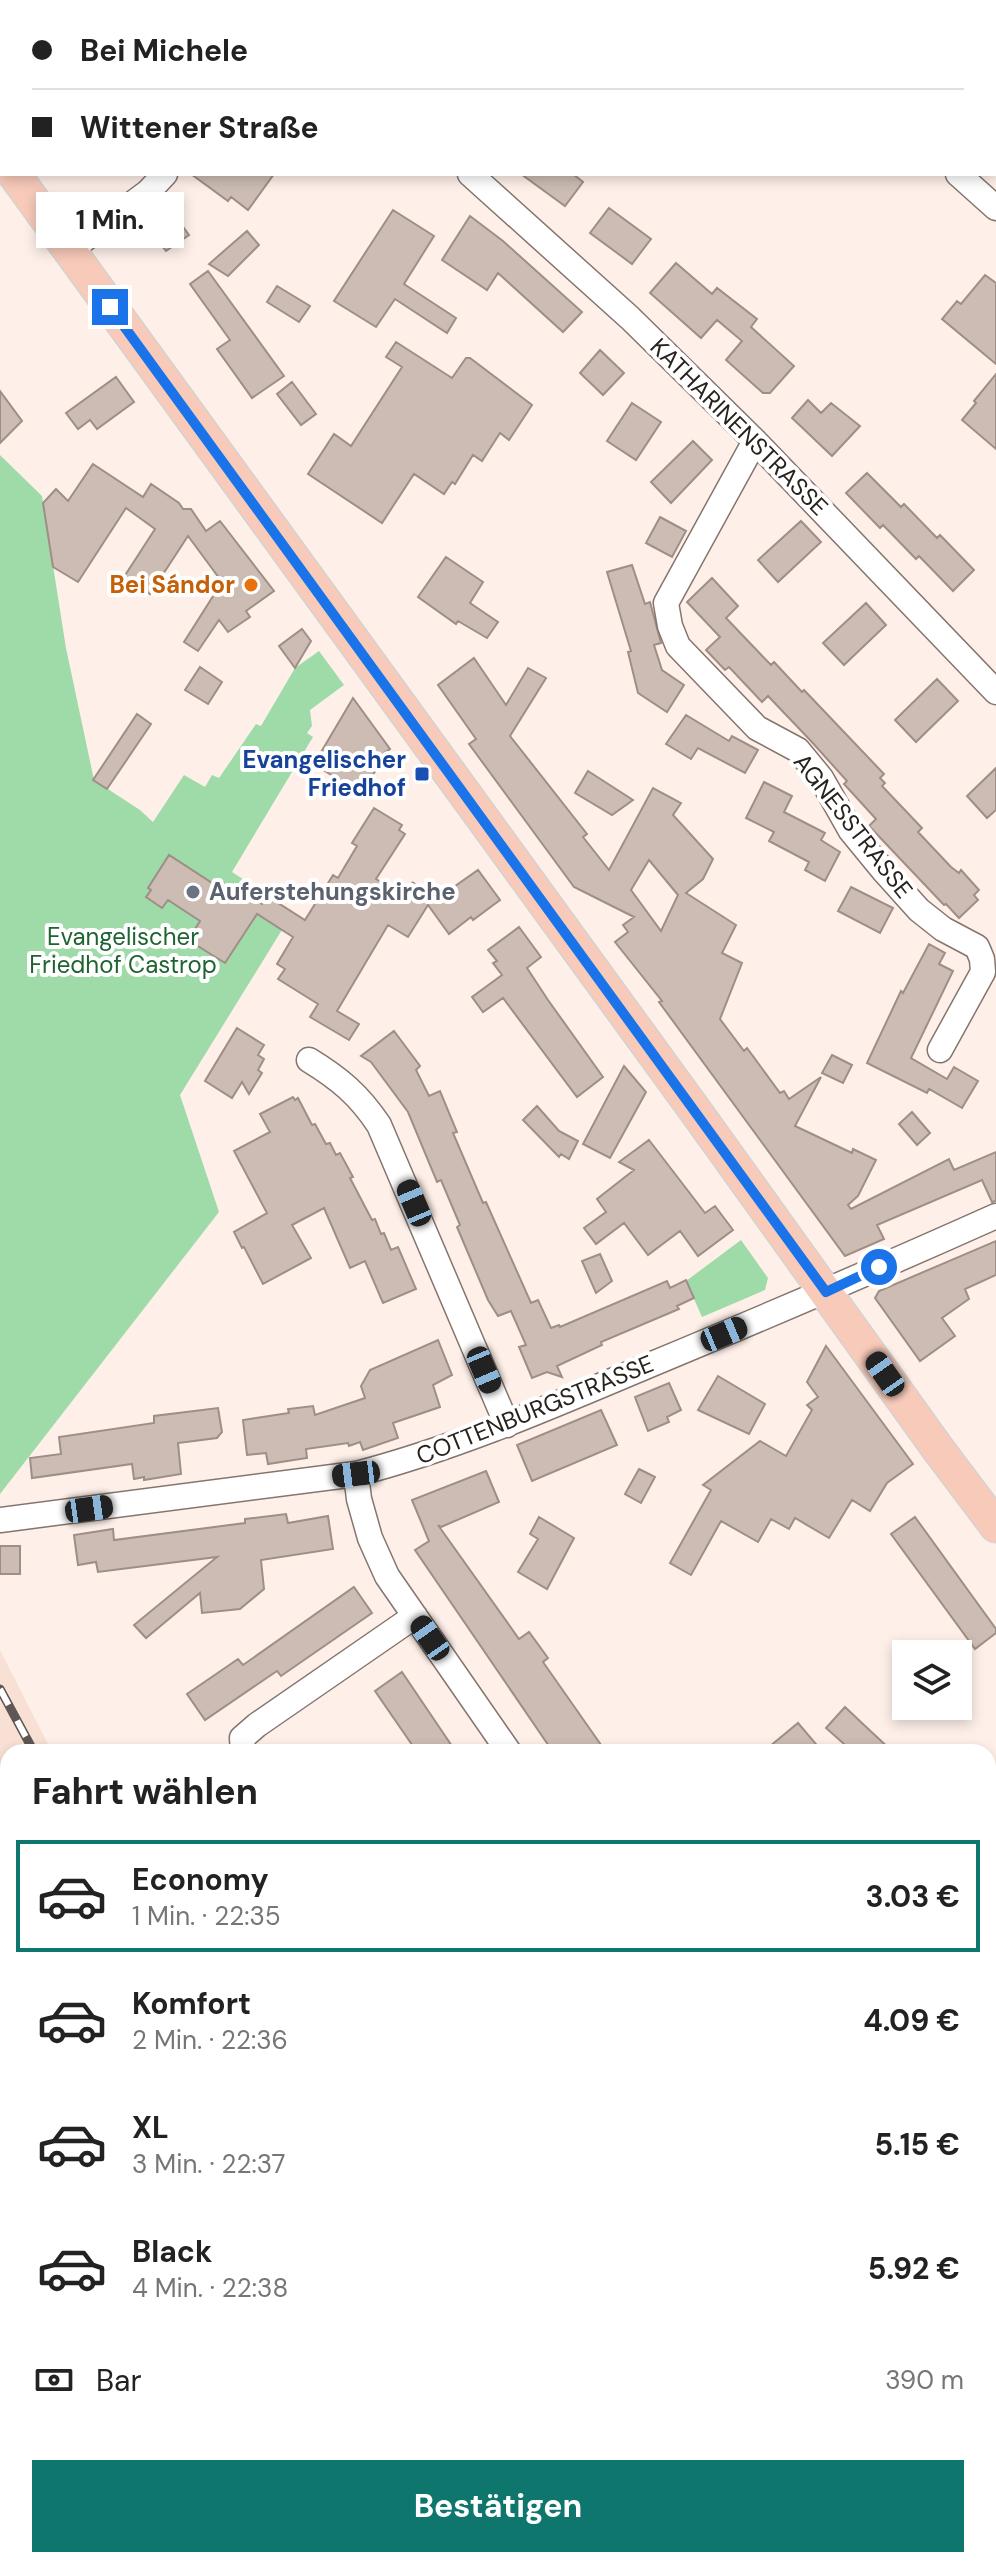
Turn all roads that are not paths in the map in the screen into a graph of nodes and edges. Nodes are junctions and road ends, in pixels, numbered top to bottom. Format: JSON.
{"nodes":[{"id":1,"x":15,"y":176,"type":"edge"},
{"id":2,"x":163,"y":176,"type":"edge"},
{"id":3,"x":472,"y":176,"type":"edge"},
{"id":4,"x":960,"y":176,"type":"edge"},
{"id":5,"x":996,"y":208,"type":"edge"},
{"id":6,"x":70,"y":250,"type":"junction"},
{"id":7,"x":755,"y":441,"type":"junction"},
{"id":8,"x":996,"y":692,"type":"edge"},
{"id":9,"x":940,"y":1050,"type":"dead end"},
{"id":10,"x":309,"y":1060,"type":"dead end"},
{"id":11,"x":996,"y":1216,"type":"edge"},
{"id":12,"x":826,"y":1292,"type":"junction"},
{"id":13,"x":507,"y":1425,"type":"junction"},
{"id":14,"x":356,"y":1474,"type":"junction"},
{"id":15,"x":0,"y":1520,"type":"edge"},
{"id":16,"x":996,"y":1526,"type":"edge"},
{"id":17,"x":415,"y":1616,"type":"junction"},
{"id":18,"x":242,"y":1744,"type":"edge"},
{"id":19,"x":503,"y":1744,"type":"edge"}],
"edges":[{"from":1,"to":6,"type":"main road"},
{"from":2,"to":6,"type":"street"},
{"from":3,"to":7,"type":"street","name":"KATHARINENSTRASSE"},
{"from":4,"to":5,"type":"street"},
{"from":6,"to":12,"type":"main road"},
{"from":7,"to":8,"type":"street","name":"KATHARINENSTRASSE"},
{"from":7,"to":9,"type":"street","name":"AGNESSTRASSE"},
{"from":10,"to":13,"type":"street"},
{"from":11,"to":12,"type":"street","name":"COTTENBURGSTRASSE"},
{"from":12,"to":13,"type":"street","name":"COTTENBURGSTRASSE"},
{"from":12,"to":16,"type":"main road"},
{"from":13,"to":14,"type":"street","name":"COTTENBURGSTRASSE"},
{"from":14,"to":15,"type":"street","name":"COTTENBURGSTRASSE"},
{"from":14,"to":17,"type":"street"},
{"from":17,"to":18,"type":"street"},
{"from":17,"to":19,"type":"street"}]}
